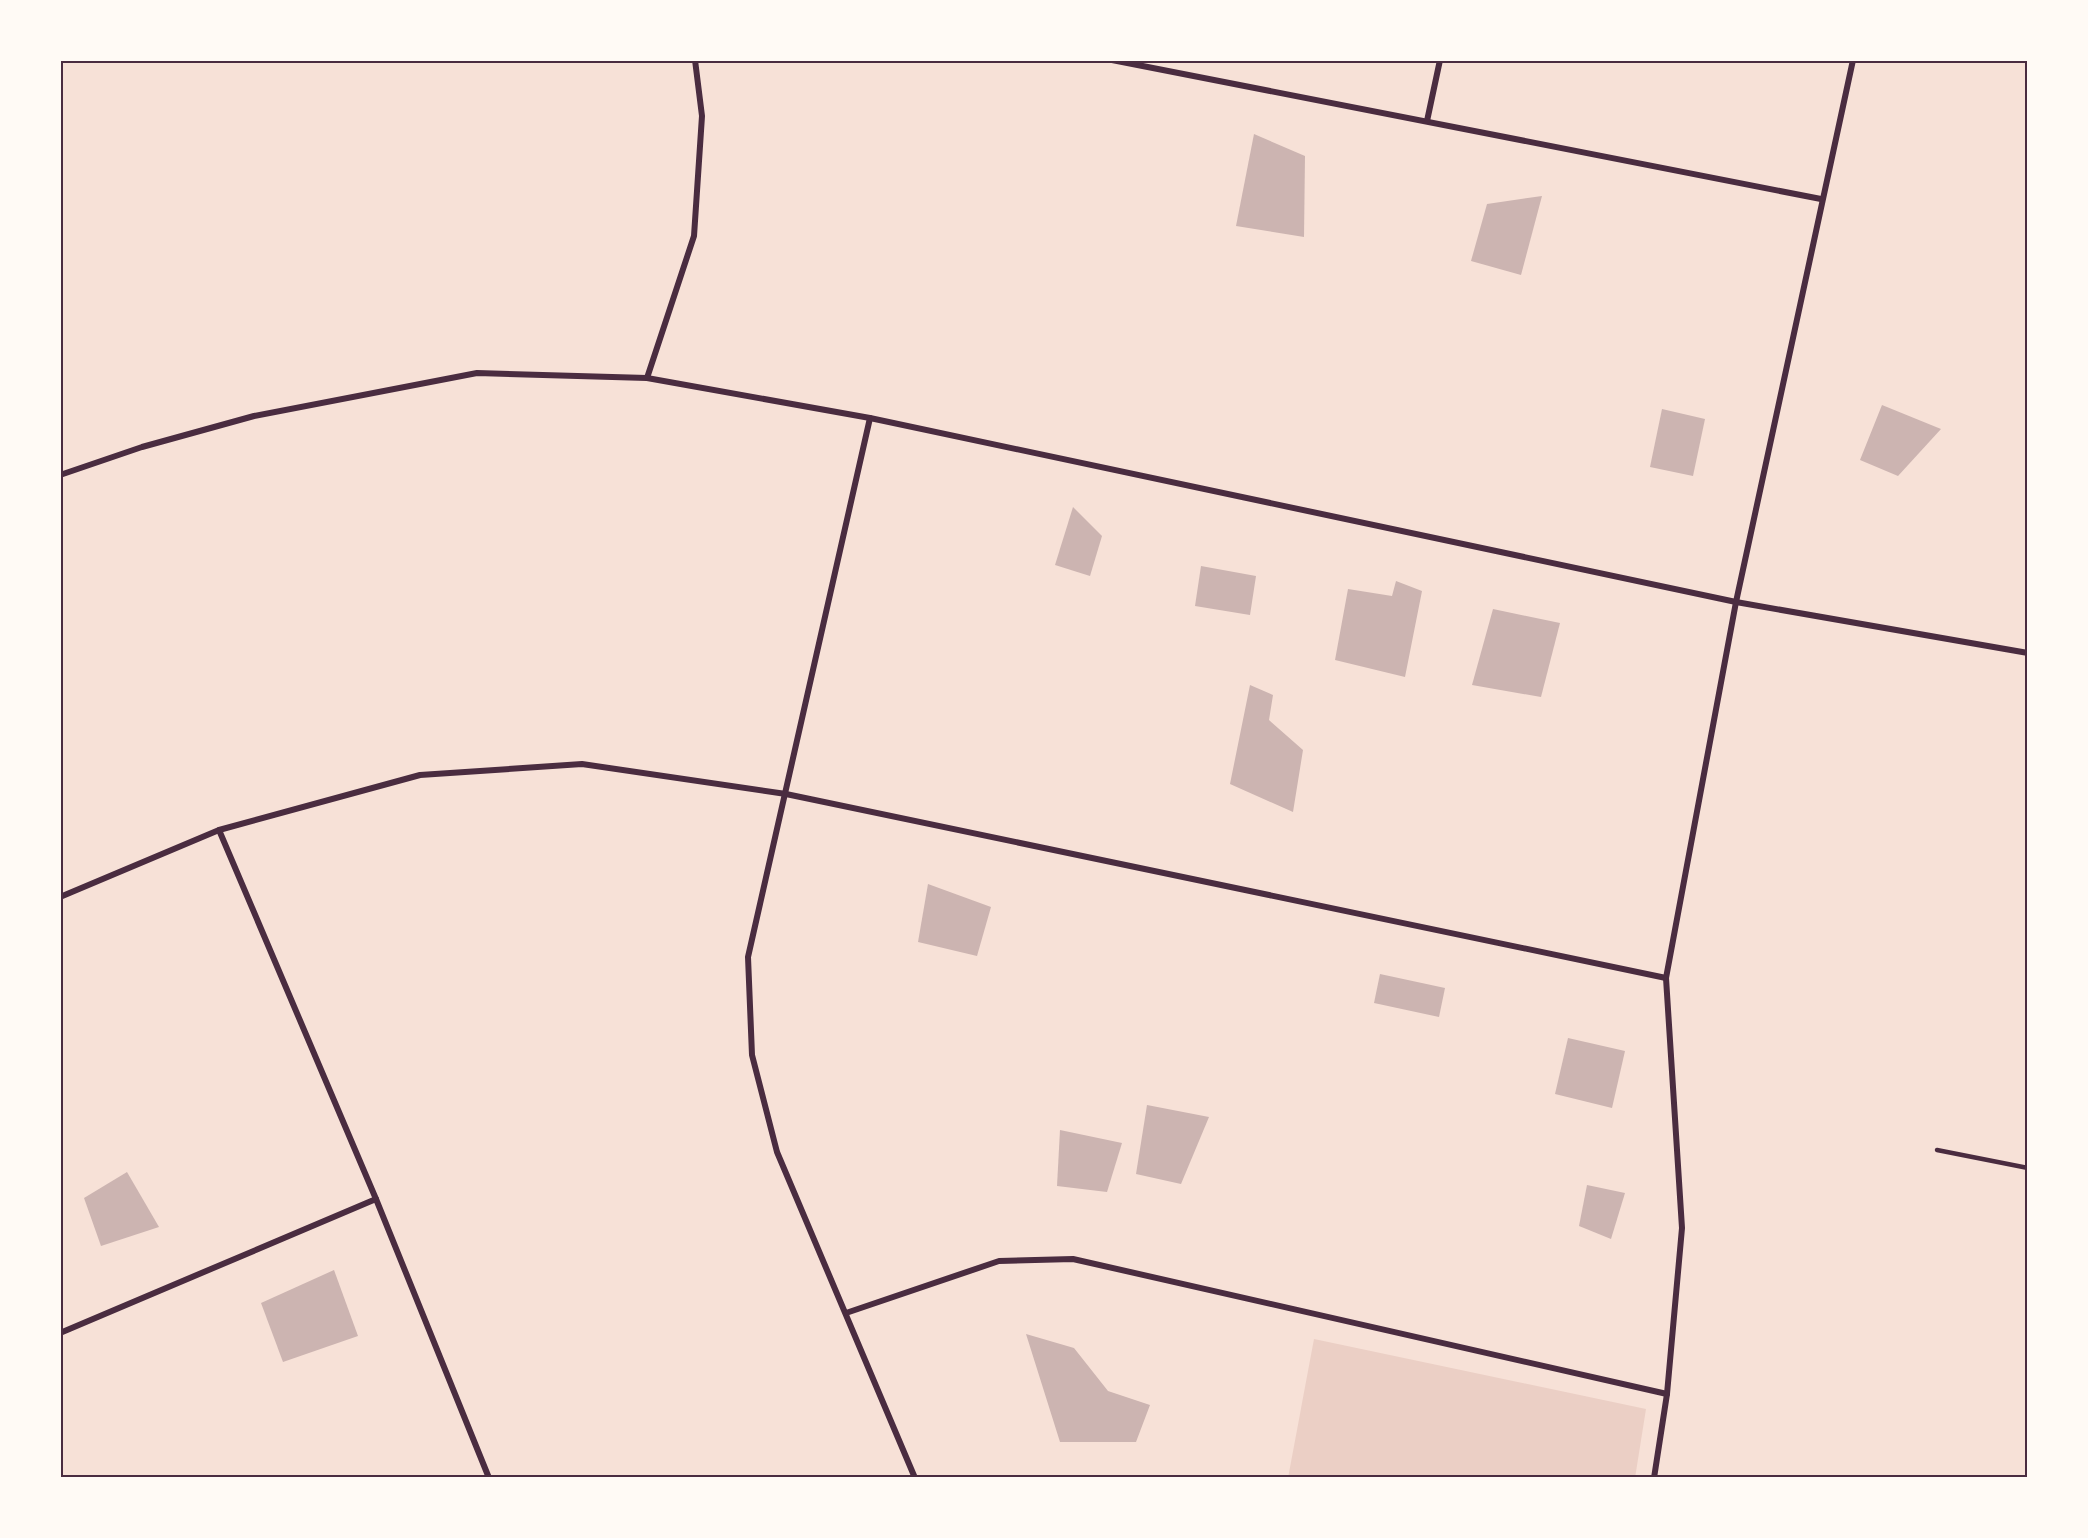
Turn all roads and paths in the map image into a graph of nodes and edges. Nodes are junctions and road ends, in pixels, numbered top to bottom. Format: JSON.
{"nodes":[{"id":1,"x":695,"y":60,"type":"edge"},
{"id":2,"x":1112,"y":60,"type":"edge"},
{"id":3,"x":1440,"y":60,"type":"edge"},
{"id":4,"x":1853,"y":60,"type":"edge"},
{"id":5,"x":1428,"y":122,"type":"junction"},
{"id":6,"x":1821,"y":199,"type":"junction"},
{"id":7,"x":647,"y":378,"type":"junction"},
{"id":8,"x":870,"y":418,"type":"junction"},
{"id":9,"x":60,"y":475,"type":"edge"},
{"id":10,"x":1736,"y":602,"type":"junction"},
{"id":11,"x":2028,"y":652,"type":"edge"},
{"id":12,"x":786,"y":794,"type":"junction"},
{"id":13,"x":219,"y":830,"type":"junction"},
{"id":14,"x":60,"y":897,"type":"edge"},
{"id":15,"x":1666,"y":978,"type":"junction"},
{"id":16,"x":1937,"y":1150,"type":"dead end"},
{"id":17,"x":2028,"y":1168,"type":"edge"},
{"id":18,"x":376,"y":1199,"type":"junction"},
{"id":19,"x":846,"y":1313,"type":"junction"},
{"id":20,"x":60,"y":1333,"type":"edge"},
{"id":21,"x":1667,"y":1394,"type":"junction"},
{"id":22,"x":489,"y":1478,"type":"edge"},
{"id":23,"x":915,"y":1478,"type":"edge"},
{"id":24,"x":1654,"y":1478,"type":"edge"}],
"edges":[{"from":1,"to":7,"type":"street"},
{"from":2,"to":5,"type":"street"},
{"from":3,"to":5,"type":"street"},
{"from":4,"to":6,"type":"street"},
{"from":5,"to":6,"type":"street"},
{"from":6,"to":10,"type":"street"},
{"from":7,"to":8,"type":"street"},
{"from":7,"to":9,"type":"street"},
{"from":8,"to":10,"type":"street"},
{"from":8,"to":12,"type":"street"},
{"from":10,"to":11,"type":"street"},
{"from":10,"to":15,"type":"street"},
{"from":12,"to":13,"type":"street"},
{"from":12,"to":15,"type":"street"},
{"from":12,"to":19,"type":"street"},
{"from":13,"to":14,"type":"street"},
{"from":13,"to":18,"type":"street"},
{"from":15,"to":21,"type":"street"},
{"from":16,"to":17,"type":"lane"},
{"from":18,"to":20,"type":"street"},
{"from":18,"to":22,"type":"street"},
{"from":19,"to":21,"type":"street"},
{"from":19,"to":23,"type":"street"},
{"from":21,"to":24,"type":"street"}]}
